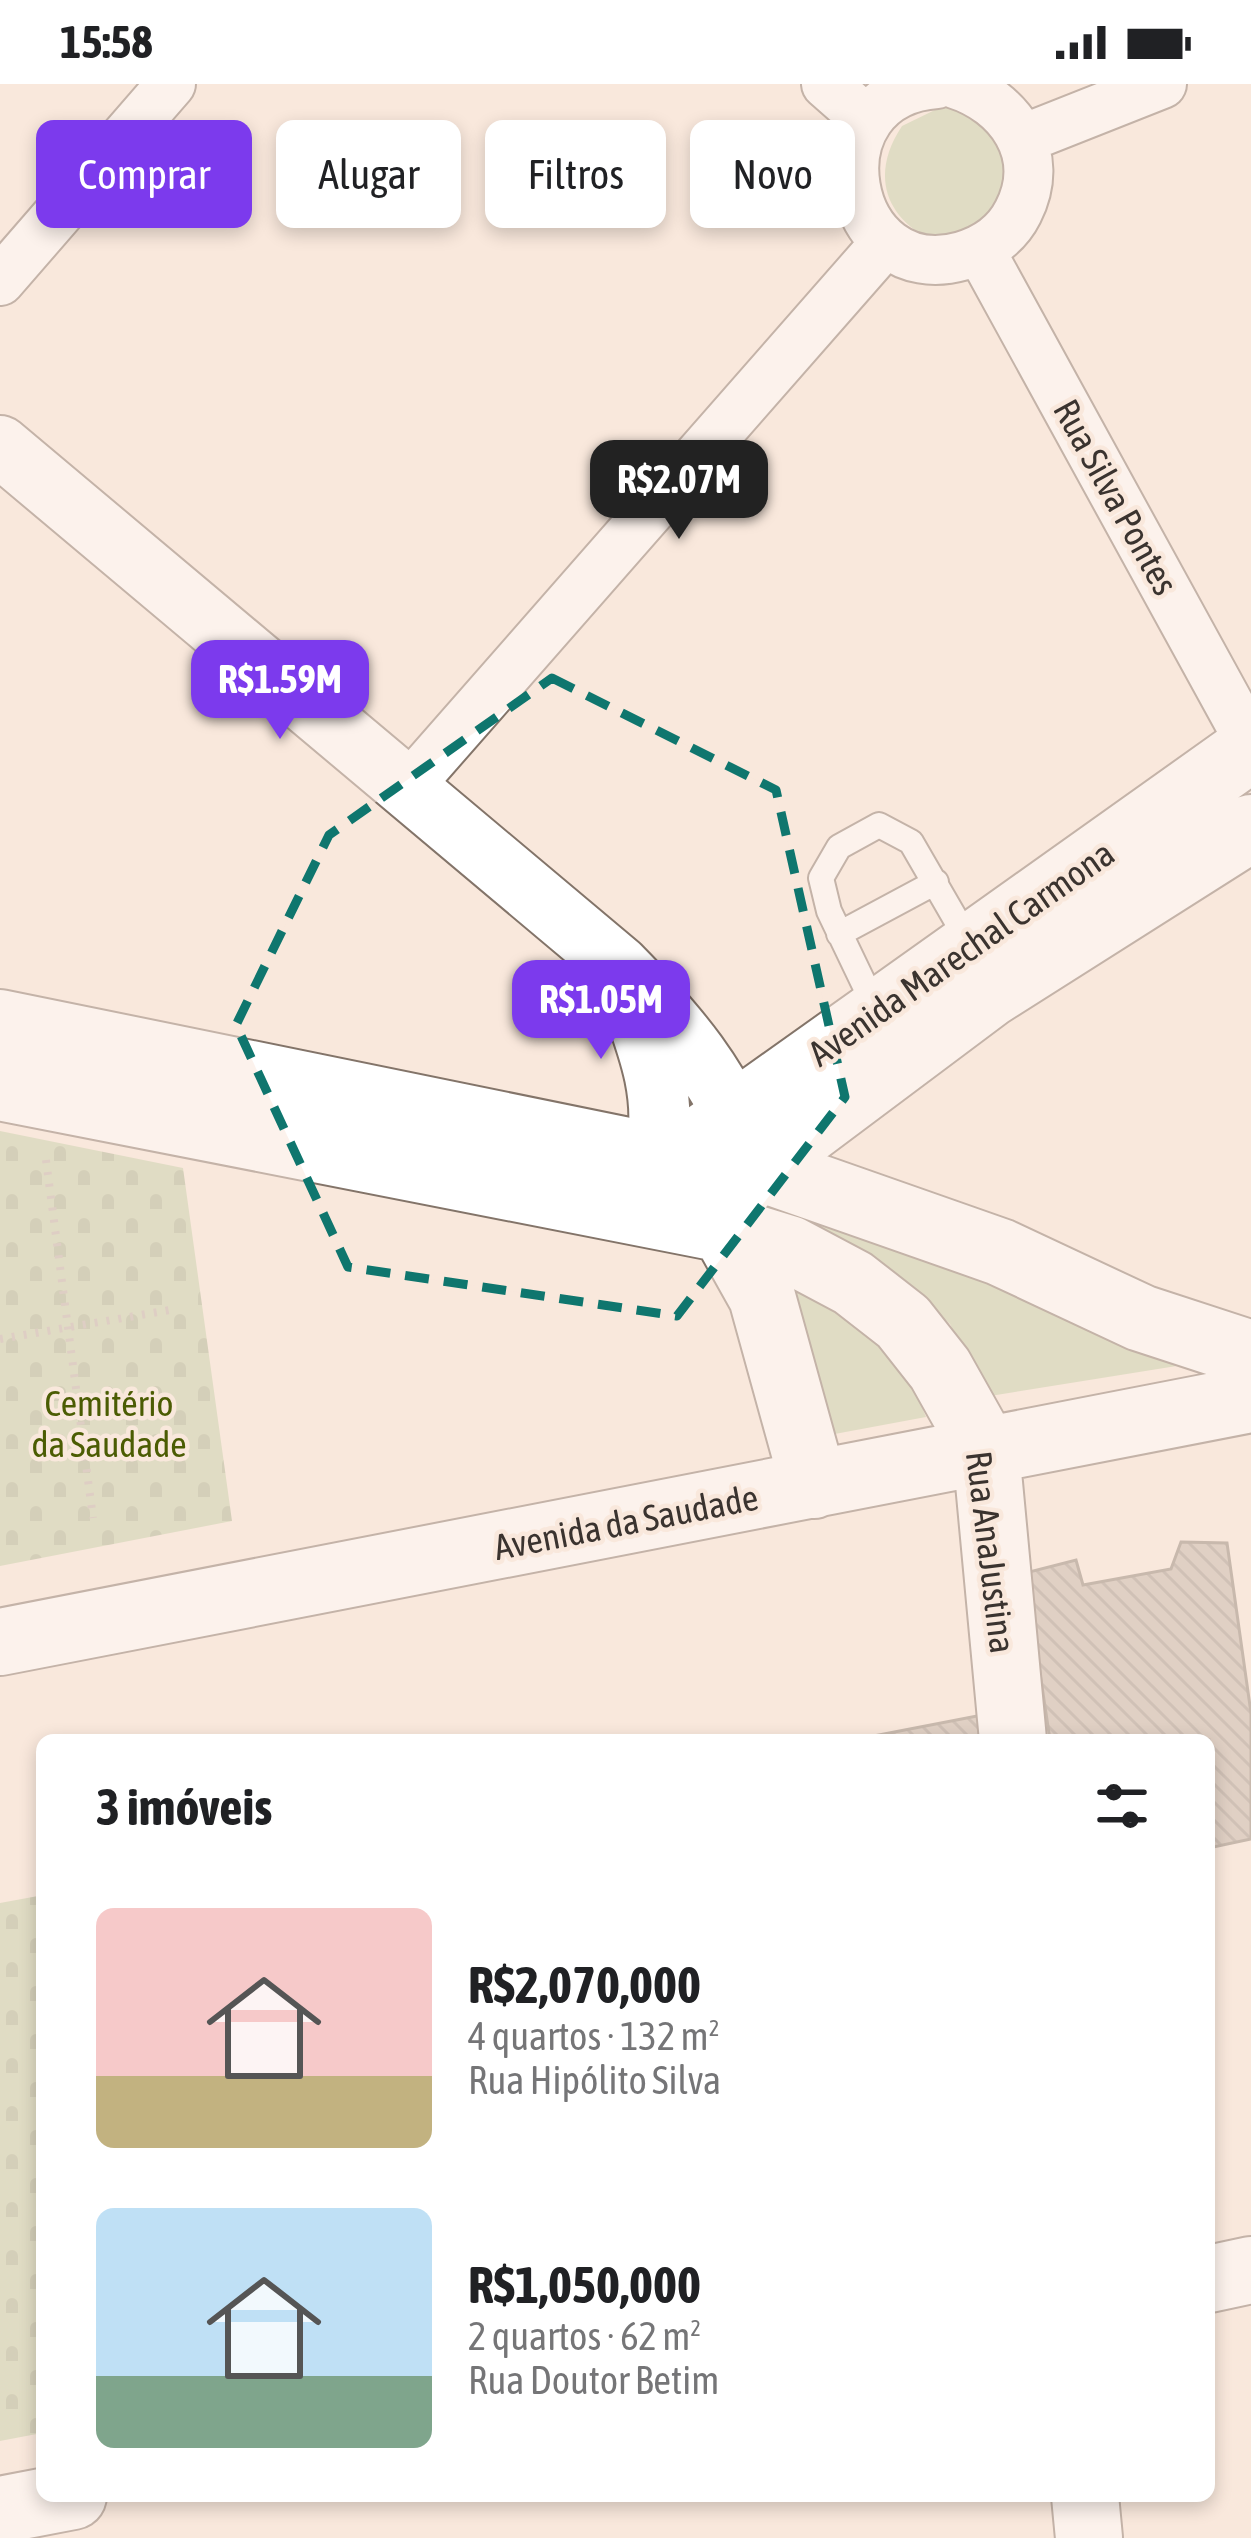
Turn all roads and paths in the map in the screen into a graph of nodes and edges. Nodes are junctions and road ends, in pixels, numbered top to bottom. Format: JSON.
{"nodes":[{"id":1,"x":171,"y":84,"type":"edge"},
{"id":2,"x":826,"y":84,"type":"edge"},
{"id":3,"x":937,"y":84,"type":"edge"},
{"id":4,"x":955,"y":84,"type":"edge"},
{"id":5,"x":1162,"y":84,"type":"edge"},
{"id":6,"x":868,"y":121,"type":"junction"},
{"id":7,"x":1023,"y":139,"type":"junction"},
{"id":8,"x":886,"y":242,"type":"junction"},
{"id":9,"x":980,"y":250,"type":"junction"},
{"id":10,"x":0,"y":281,"type":"edge"},
{"id":11,"x":0,"y":446,"type":"edge"},
{"id":12,"x":1251,"y":746,"type":"edge"},
{"id":13,"x":409,"y":786,"type":"junction"},
{"id":14,"x":1251,"y":828,"type":"edge"},
{"id":15,"x":936,"y":882,"type":"junction"},
{"id":16,"x":839,"y":934,"type":"junction"},
{"id":17,"x":971,"y":946,"type":"junction"},
{"id":18,"x":620,"y":966,"type":"junction"},
{"id":19,"x":877,"y":1012,"type":"junction"},
{"id":20,"x":0,"y":1023,"type":"edge"},
{"id":21,"x":0,"y":1087,"type":"edge"},
{"id":22,"x":746,"y":1140,"type":"junction"},
{"id":23,"x":663,"y":1158,"type":"junction"},
{"id":24,"x":46,"y":1160,"type":"dead end"},
{"id":25,"x":715,"y":1227,"type":"junction"},
{"id":26,"x":176,"y":1309,"type":"dead end"},
{"id":27,"x":0,"y":1340,"type":"edge"},
{"id":28,"x":1251,"y":1354,"type":"edge"},
{"id":29,"x":1251,"y":1399,"type":"edge"},
{"id":30,"x":986,"y":1451,"type":"junction"},
{"id":31,"x":814,"y":1485,"type":"junction"},
{"id":32,"x":93,"y":1518,"type":"dead end"},
{"id":33,"x":0,"y":1642,"type":"edge"},
{"id":34,"x":1012,"y":1734,"type":"edge"},
{"id":35,"x":1251,"y":2270,"type":"edge"},
{"id":36,"x":1215,"y":2278,"type":"edge"},
{"id":37,"x":42,"y":2502,"type":"edge"},
{"id":38,"x":1086,"y":2502,"type":"edge"},
{"id":39,"x":0,"y":2510,"type":"edge"},
{"id":40,"x":1089,"y":2538,"type":"edge"}],
"edges":[{"from":1,"to":10,"type":"street"},
{"from":2,"to":6,"type":"street"},
{"from":3,"to":6,"type":"street"},
{"from":4,"to":7,"type":"street"},
{"from":5,"to":7,"type":"street"},
{"from":6,"to":8,"type":"street"},
{"from":7,"to":9,"type":"street"},
{"from":8,"to":9,"type":"street"},
{"from":8,"to":13,"type":"street"},
{"from":9,"to":12,"type":"street","name":"Rua Silva Pontes"},
{"from":11,"to":13,"type":"street"},
{"from":12,"to":17,"type":"main road","name":"Avenida Marechal Carmona"},
{"from":13,"to":18,"type":"street"},
{"from":14,"to":22,"type":"main road","name":"Avenida Marechal Carmona"},
{"from":15,"to":16,"type":"lane"},
{"from":15,"to":16,"type":"lane"},
{"from":15,"to":17,"type":"lane"},
{"from":16,"to":19,"type":"lane"},
{"from":17,"to":19,"type":"main road","name":"Avenida Marechal Carmona"},
{"from":18,"to":22,"type":"street"},
{"from":18,"to":23,"type":"street"},
{"from":19,"to":22,"type":"main road","name":"Avenida Marechal Carmona"},
{"from":20,"to":23,"type":"main road"},
{"from":21,"to":25,"type":"main road","name":"Rua AnaJustina"},
{"from":22,"to":23,"type":"main road"},
{"from":22,"to":25,"type":"main road","name":"Avenida Marechal Carmona"},
{"from":22,"to":28,"type":"main road"},
{"from":24,"to":32,"type":"path"},
{"from":25,"to":30,"type":"main road","name":"Rua AnaJustina"},
{"from":25,"to":31,"type":"main road"},
{"from":26,"to":27,"type":"path"},
{"from":29,"to":30,"type":"main road","name":"Avenida da Saudade"},
{"from":30,"to":31,"type":"main road","name":"Avenida da Saudade"},
{"from":30,"to":34,"type":"main road","name":"Rua AnaJustina"},
{"from":31,"to":33,"type":"main road","name":"Avenida da Saudade"},
{"from":35,"to":36,"type":"main road"},
{"from":37,"to":39,"type":"main road"},
{"from":38,"to":40,"type":"main road"}]}
